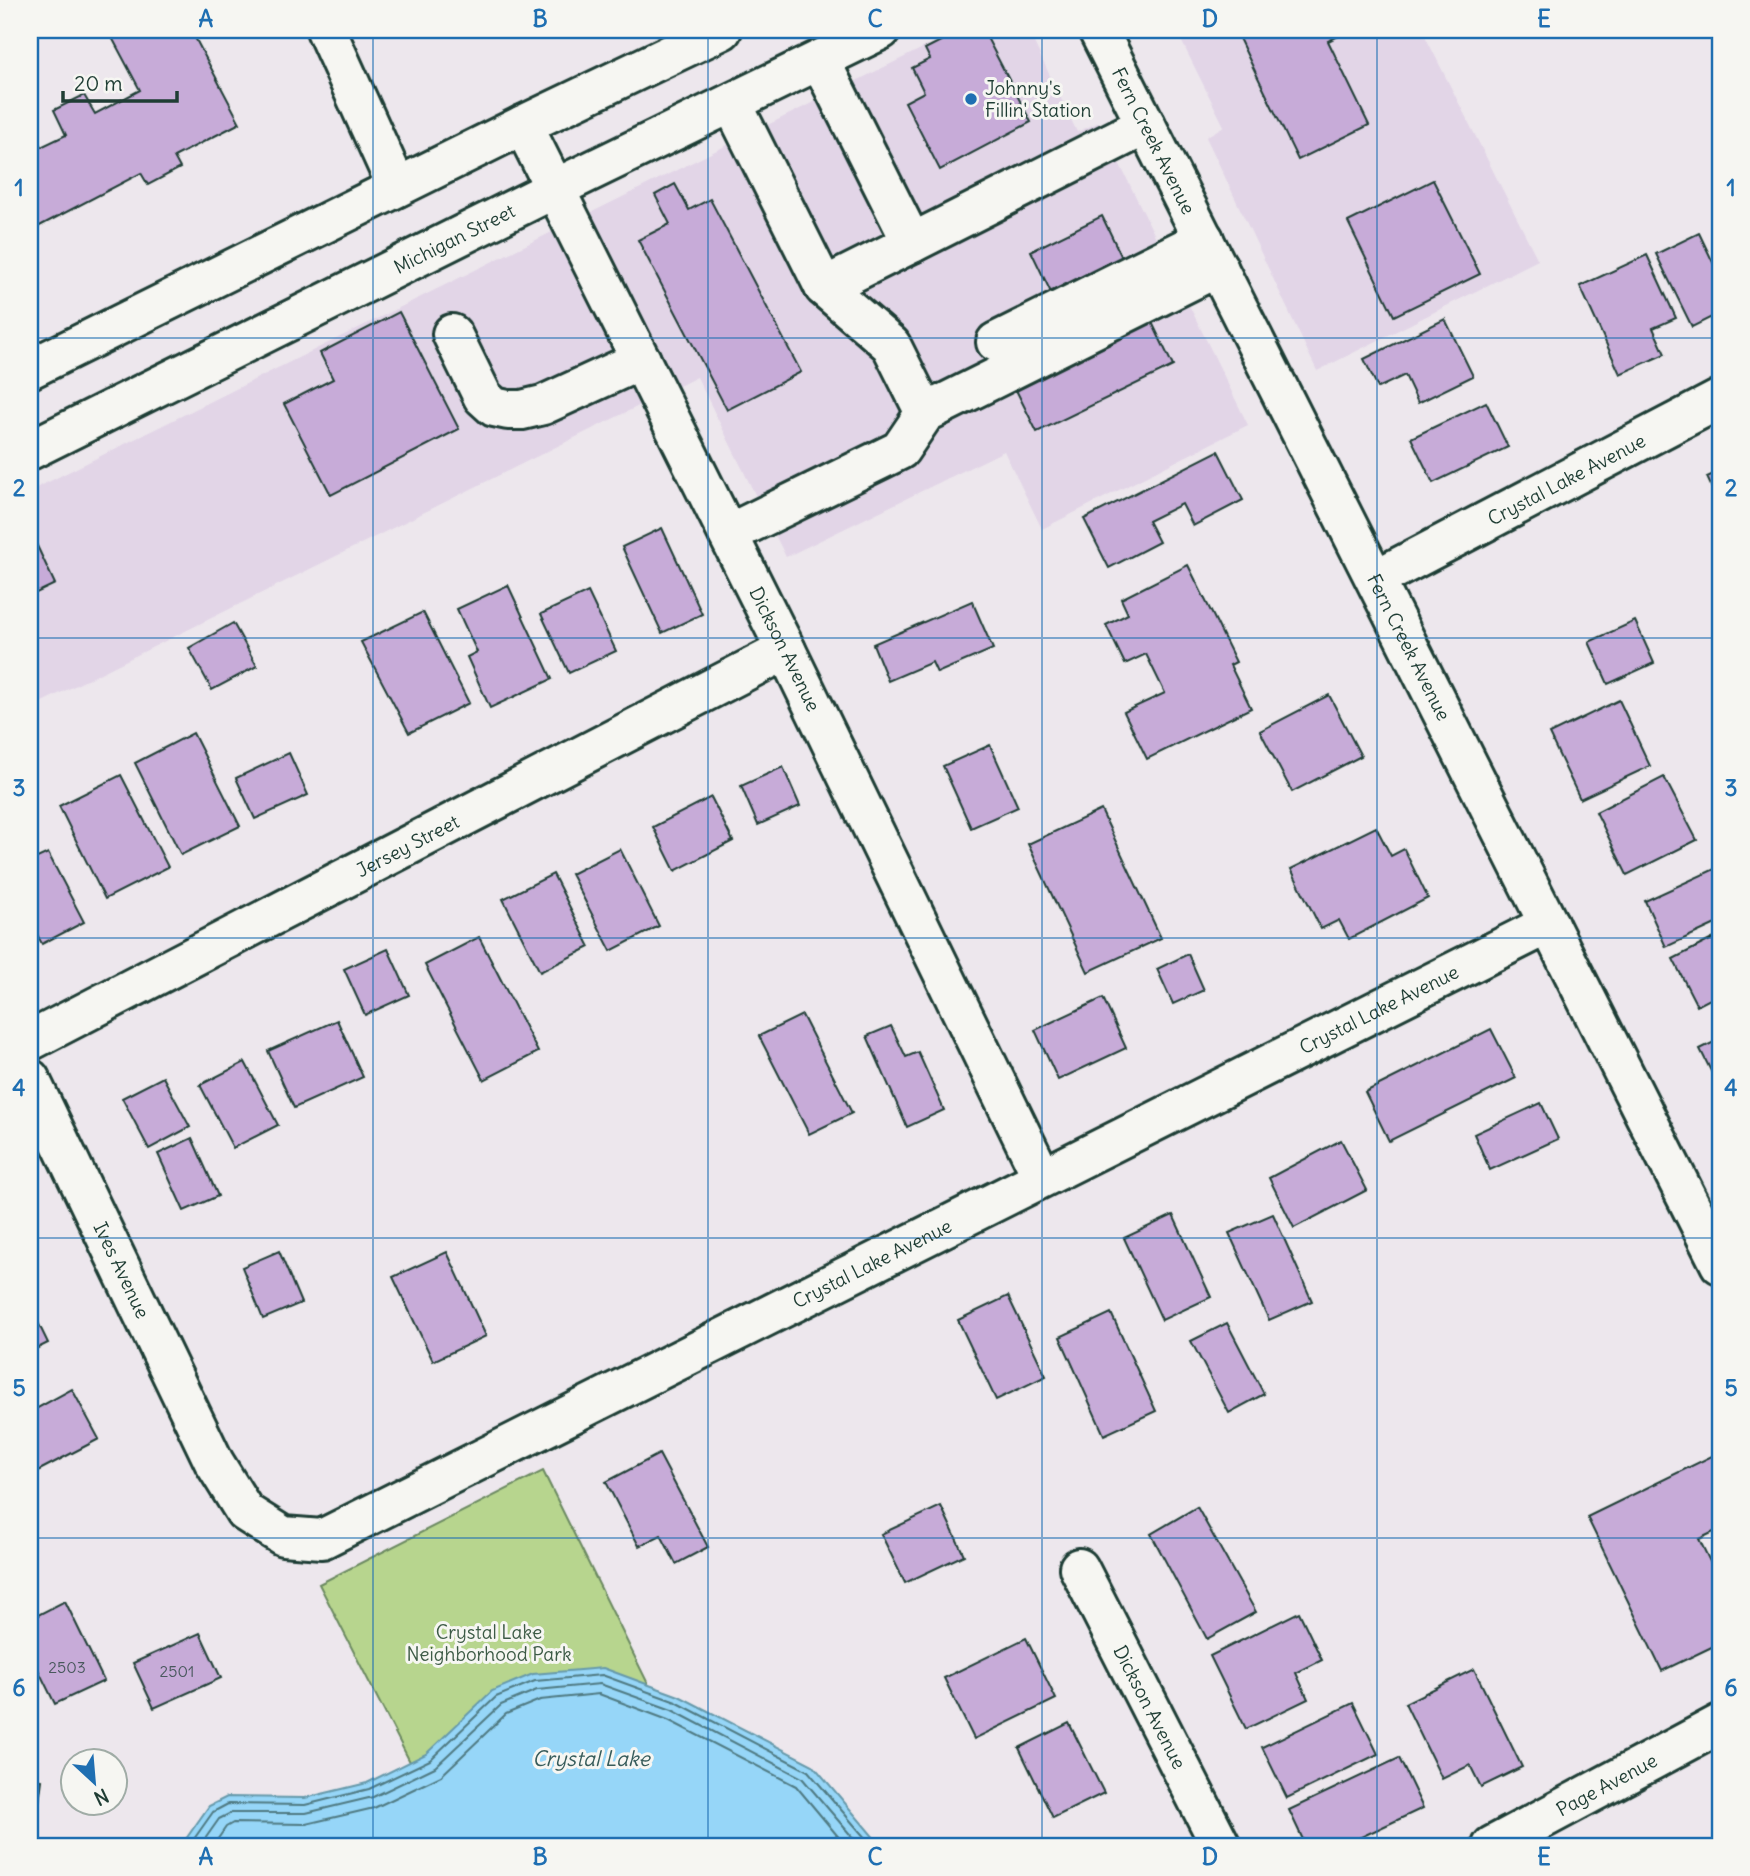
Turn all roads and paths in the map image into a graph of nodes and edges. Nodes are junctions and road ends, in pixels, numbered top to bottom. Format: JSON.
{"nodes":[{"id":1,"x":326,"y":30,"type":"edge"},
{"id":2,"x":722,"y":30,"type":"edge"},
{"id":3,"x":881,"y":30,"type":"edge"},
{"id":4,"x":1098,"y":30,"type":"edge"},
{"id":5,"x":820,"y":60,"type":"junction"},
{"id":6,"x":732,"y":103,"type":"junction"},
{"id":7,"x":523,"y":125,"type":"junction"},
{"id":8,"x":1146,"y":125,"type":"junction"},
{"id":9,"x":397,"y":187,"type":"junction"},
{"id":10,"x":554,"y":189,"type":"junction"},
{"id":11,"x":912,"y":243,"type":"junction"},
{"id":12,"x":1211,"y":253,"type":"junction"},
{"id":13,"x":824,"y":287,"type":"junction"},
{"id":14,"x":452,"y":334,"type":"dead end"},
{"id":15,"x":996,"y":342,"type":"dead end"},
{"id":16,"x":641,"y":360,"type":"junction"},
{"id":17,"x":30,"y":369,"type":"edge"},
{"id":18,"x":1720,"y":399,"type":"edge"},
{"id":19,"x":925,"y":413,"type":"junction"},
{"id":20,"x":30,"y":450,"type":"edge"},
{"id":21,"x":728,"y":534,"type":"junction"},
{"id":22,"x":1376,"y":579,"type":"junction"},
{"id":23,"x":786,"y":650,"type":"junction"},
{"id":24,"x":1549,"y":924,"type":"junction"},
{"id":25,"x":30,"y":1041,"type":"edge"},
{"id":26,"x":30,"y":1079,"type":"edge"},
{"id":27,"x":1042,"y":1177,"type":"junction"},
{"id":28,"x":1720,"y":1263,"type":"edge"},
{"id":29,"x":214,"y":1462,"type":"joint"},
{"id":30,"x":1079,"y":1569,"type":"dead end"},
{"id":31,"x":1720,"y":1724,"type":"edge"},
{"id":32,"x":1221,"y":1846,"type":"edge"},
{"id":33,"x":1492,"y":1846,"type":"edge"}],
"edges":[{"from":1,"to":9,"type":"street"},
{"from":2,"to":7,"type":"street"},
{"from":3,"to":5,"type":"street","name":"Michigan Street"},
{"from":4,"to":8,"type":"street","name":"Fern Creek Avenue"},
{"from":5,"to":6,"type":"street","name":"Michigan Street"},
{"from":5,"to":11,"type":"street"},
{"from":6,"to":10,"type":"street","name":"Michigan Street"},
{"from":6,"to":13,"type":"street"},
{"from":7,"to":9,"type":"street"},
{"from":7,"to":10,"type":"street","name":"Dickson Avenue"},
{"from":8,"to":11,"type":"street"},
{"from":8,"to":12,"type":"street","name":"Fern Creek Avenue"},
{"from":9,"to":17,"type":"street"},
{"from":10,"to":16,"type":"street","name":"Dickson Avenue"},
{"from":10,"to":20,"type":"street","name":"Michigan Street"},
{"from":11,"to":13,"type":"street"},
{"from":12,"to":15,"type":"street"},
{"from":12,"to":19,"type":"street"},
{"from":12,"to":22,"type":"street","name":"Fern Creek Avenue"},
{"from":13,"to":19,"type":"street"},
{"from":14,"to":16,"type":"street"},
{"from":16,"to":21,"type":"street","name":"Dickson Avenue"},
{"from":18,"to":22,"type":"street","name":"Crystal Lake Avenue"},
{"from":19,"to":21,"type":"street"},
{"from":21,"to":23,"type":"street","name":"Dickson Avenue"},
{"from":22,"to":24,"type":"street","name":"Fern Creek Avenue"},
{"from":23,"to":25,"type":"street","name":"Jersey Street"},
{"from":23,"to":27,"type":"street","name":"Dickson Avenue"},
{"from":24,"to":27,"type":"street","name":"Crystal Lake Avenue"},
{"from":24,"to":28,"type":"street","name":"Fern Creek Avenue"},
{"from":26,"to":29,"type":"street","name":"Ives Avenue"},
{"from":27,"to":29,"type":"street","name":"Crystal Lake Avenue"},
{"from":30,"to":32,"type":"street","name":"Dickson Avenue"},
{"from":31,"to":33,"type":"street","name":"Page Avenue"}]}
